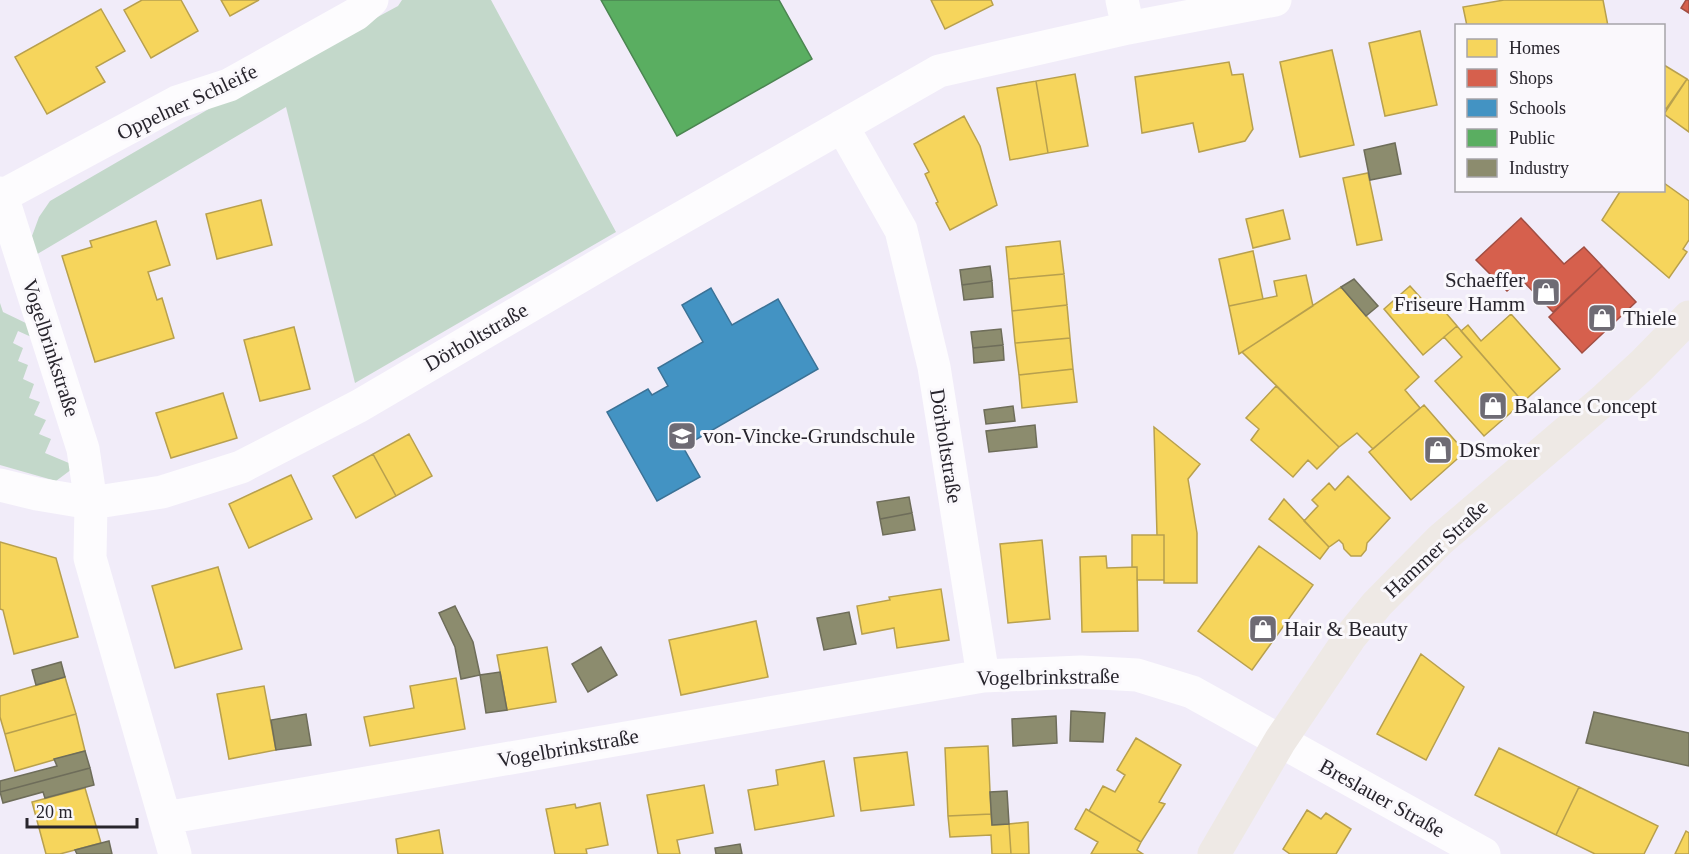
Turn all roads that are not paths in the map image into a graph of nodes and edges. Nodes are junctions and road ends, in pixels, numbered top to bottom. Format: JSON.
{"nodes":[{"id":1,"x":372,"y":0,"type":"edge"},
{"id":2,"x":1275,"y":0,"type":"edge"},
{"id":3,"x":1125,"y":14,"type":"edge"},
{"id":4,"x":842,"y":126,"type":"junction"},
{"id":5,"x":1,"y":194,"type":"edge"},
{"id":6,"x":1689,"y":317,"type":"edge"},
{"id":7,"x":0,"y":485,"type":"edge"},
{"id":8,"x":91,"y":503,"type":"junction"},
{"id":9,"x":983,"y":676,"type":"junction"},
{"id":10,"x":1280,"y":741,"type":"junction"},
{"id":11,"x":165,"y":818,"type":"junction"},
{"id":12,"x":175,"y":854,"type":"edge"},
{"id":13,"x":1214,"y":854,"type":"edge"},
{"id":14,"x":1484,"y":854,"type":"edge"}],
"edges":[{"from":1,"to":5,"type":"street","name":"Oppelner Schleife"},
{"from":2,"to":3,"type":"street","name":"Dörholtstraße"},
{"from":3,"to":4,"type":"street","name":"Dörholtstraße"},
{"from":4,"to":8,"type":"street","name":"Dörholtstraße"},
{"from":4,"to":9,"type":"street","name":"Dörholtstraße"},
{"from":5,"to":8,"type":"street","name":"Vogelbrinkstraße"},
{"from":6,"to":10,"type":"main road","name":"Hammer Straße"},
{"from":7,"to":8,"type":"street"},
{"from":8,"to":11,"type":"street","name":"Vogelbrinkstraße"},
{"from":9,"to":10,"type":"street","name":"Vogelbrinkstraße"},
{"from":9,"to":11,"type":"street","name":"Vogelbrinkstraße"},
{"from":10,"to":13,"type":"main road","name":"Hammer Straße"},
{"from":10,"to":14,"type":"street","name":"Breslauer Straße"},
{"from":11,"to":12,"type":"street"}]}
